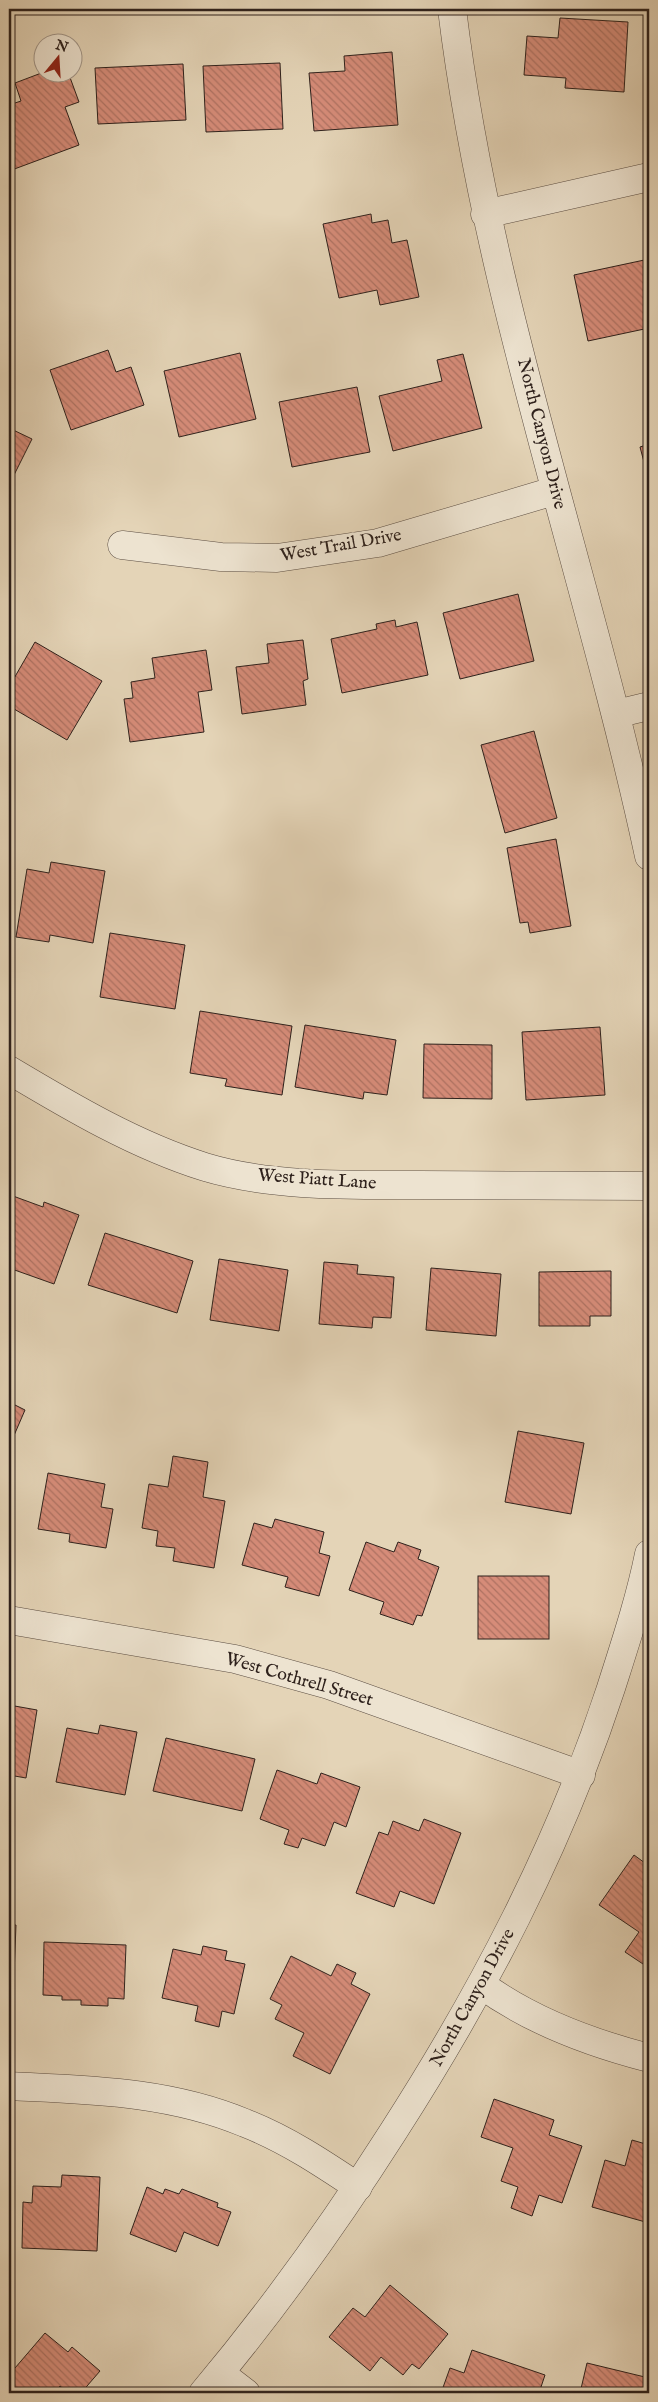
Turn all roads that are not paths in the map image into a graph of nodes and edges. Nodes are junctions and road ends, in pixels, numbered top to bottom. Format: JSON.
{"nodes":[{"id":1,"x":452,"y":9,"type":"edge"},
{"id":2,"x":649,"y":177,"type":"edge"},
{"id":3,"x":485,"y":214,"type":"junction"},
{"id":4,"x":554,"y":491,"type":"junction"},
{"id":5,"x":122,"y":545,"type":"dead end"},
{"id":6,"x":649,"y":706,"type":"edge"},
{"id":7,"x":616,"y":714,"type":"junction"},
{"id":8,"x":649,"y":856,"type":"edge"},
{"id":9,"x":9,"y":1070,"type":"edge"},
{"id":10,"x":649,"y":1186,"type":"edge"},
{"id":11,"x":649,"y":1558,"type":"edge"},
{"id":12,"x":9,"y":1620,"type":"edge"},
{"id":13,"x":581,"y":1775,"type":"junction"},
{"id":14,"x":482,"y":1985,"type":"junction"},
{"id":15,"x":649,"y":2058,"type":"edge"},
{"id":16,"x":9,"y":2086,"type":"edge"},
{"id":17,"x":358,"y":2187,"type":"junction"},
{"id":18,"x":211,"y":2383,"type":"edge"},
{"id":19,"x":246,"y":2393,"type":"edge"}],
"edges":[{"from":1,"to":3,"type":"street","name":"North Canyon Drive"},
{"from":2,"to":3,"type":"street"},
{"from":3,"to":4,"type":"street","name":"North Canyon Drive"},
{"from":4,"to":5,"type":"street","name":"West Trail Drive"},
{"from":4,"to":7,"type":"street","name":"North Canyon Drive"},
{"from":6,"to":7,"type":"street"},
{"from":7,"to":8,"type":"street","name":"North Canyon Drive"},
{"from":9,"to":10,"type":"street","name":"West Piatt Lane"},
{"from":11,"to":13,"type":"street","name":"North Canyon Drive"},
{"from":12,"to":13,"type":"street","name":"West Cothrell Street"},
{"from":13,"to":14,"type":"street","name":"North Canyon Drive"},
{"from":14,"to":15,"type":"street"},
{"from":14,"to":17,"type":"street","name":"North Canyon Drive"},
{"from":16,"to":17,"type":"street"},
{"from":17,"to":18,"type":"street","name":"North Canyon Drive"},
{"from":18,"to":19,"type":"street"}]}
